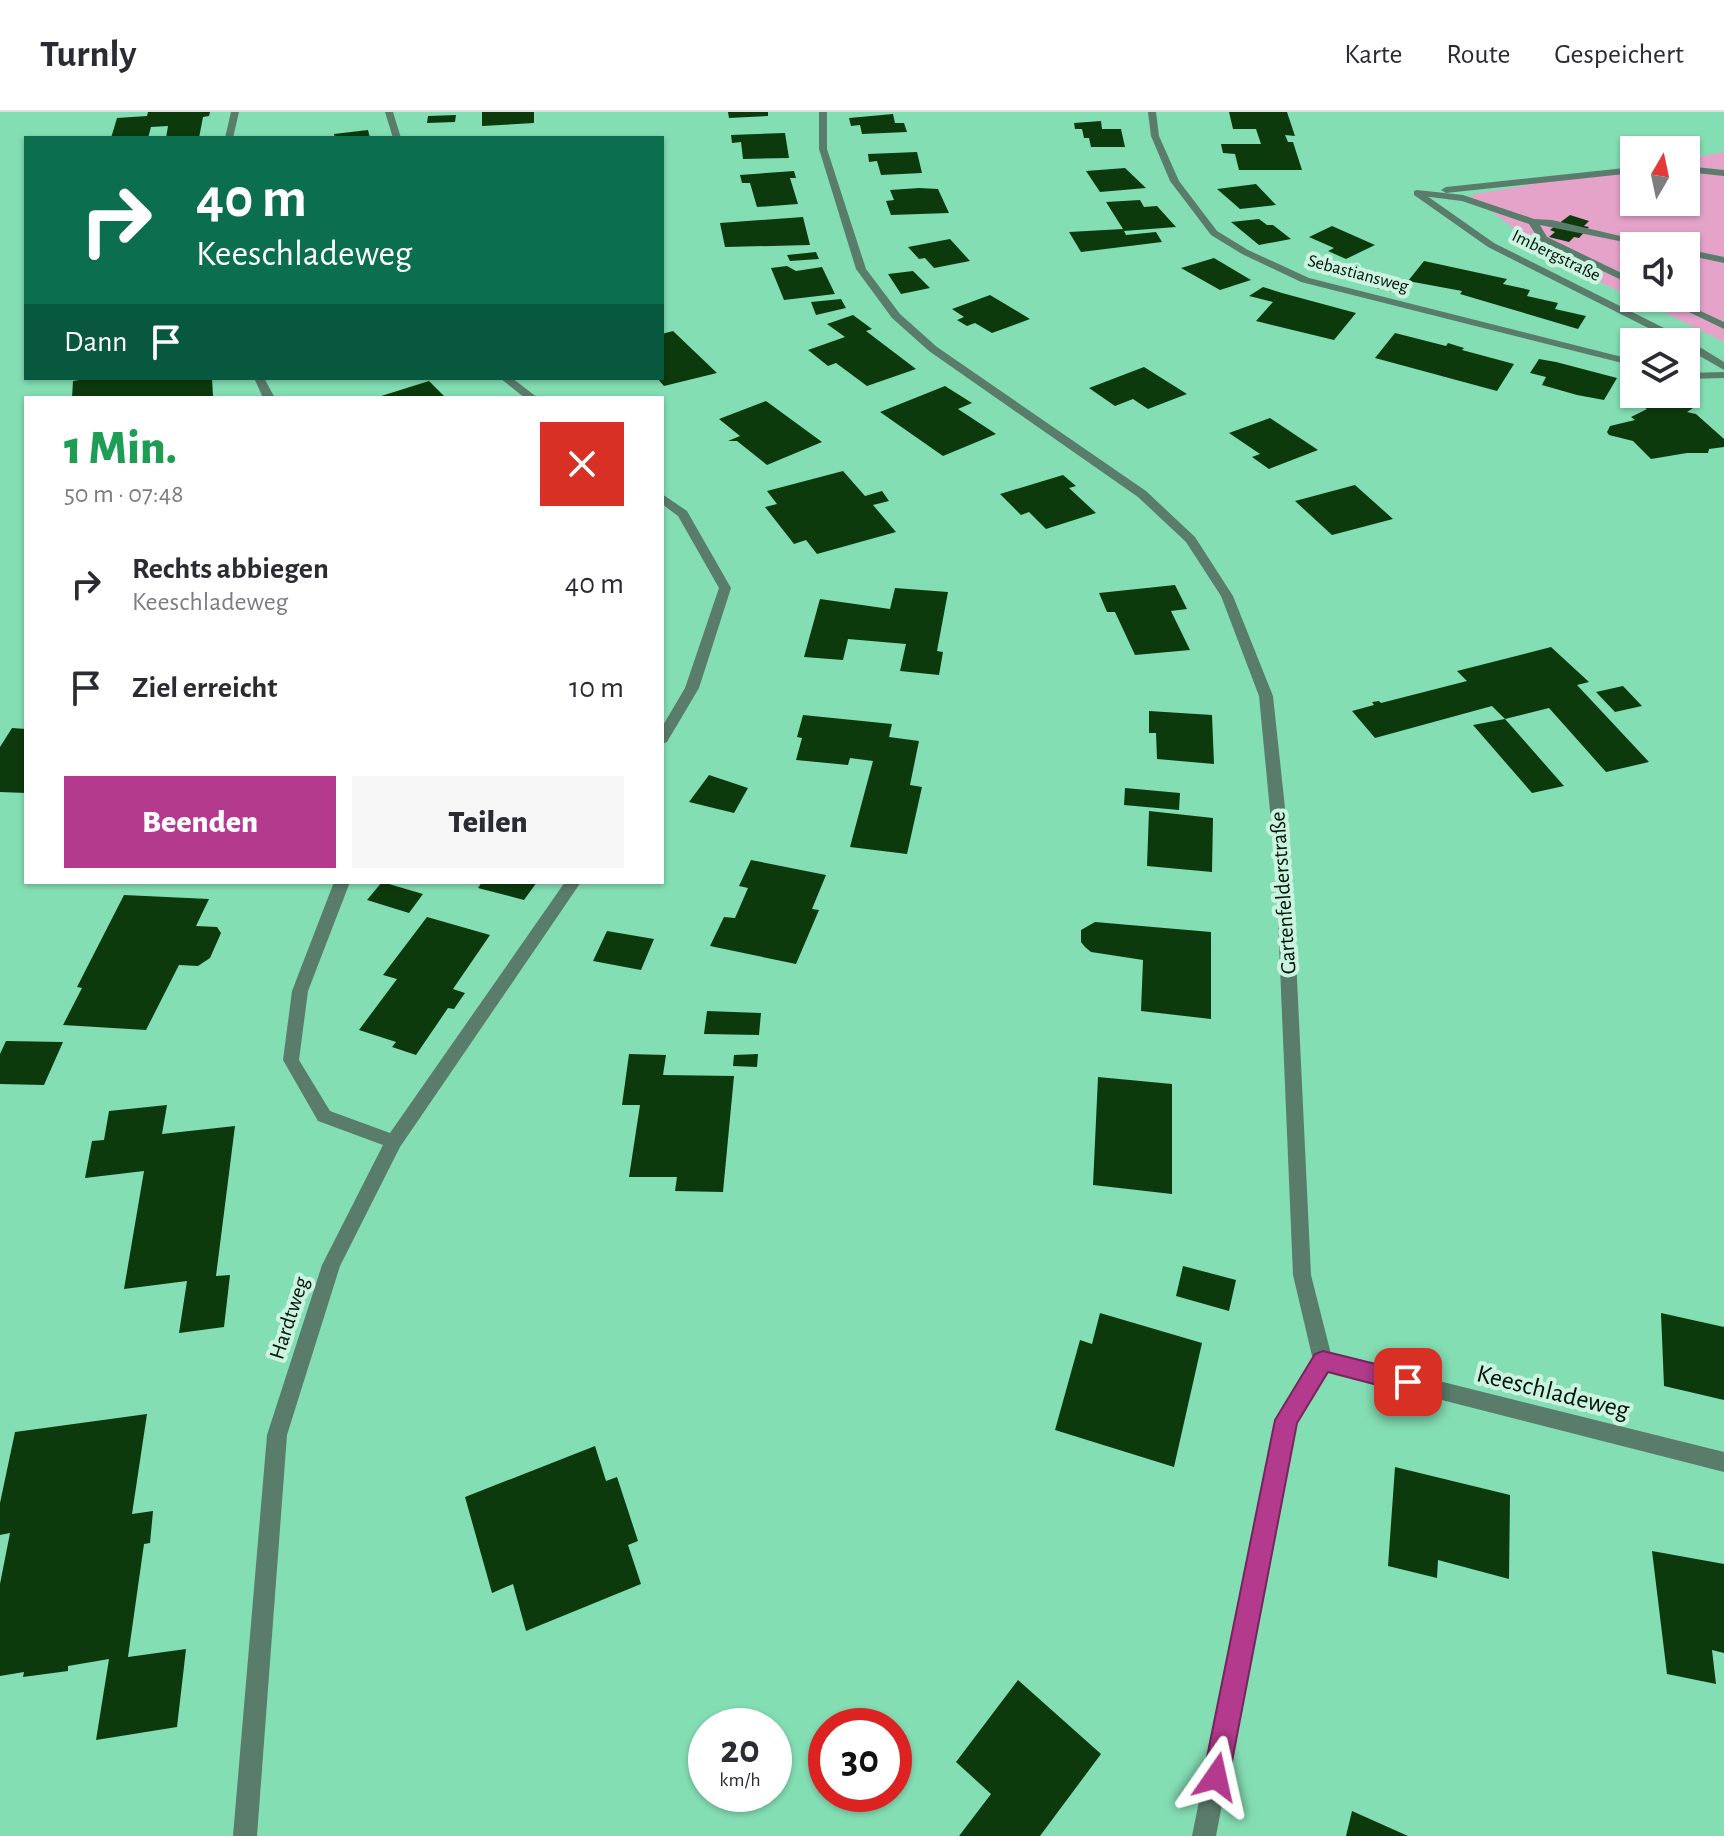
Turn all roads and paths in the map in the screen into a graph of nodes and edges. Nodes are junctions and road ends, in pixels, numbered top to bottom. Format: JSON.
{"nodes":[{"id":1,"x":235,"y":112,"type":"edge"},
{"id":2,"x":389,"y":112,"type":"edge"},
{"id":3,"x":823,"y":112,"type":"edge"},
{"id":4,"x":1152,"y":112,"type":"edge"},
{"id":5,"x":229,"y":136,"type":"edge"},
{"id":6,"x":396,"y":136,"type":"edge"},
{"id":7,"x":1700,"y":170,"type":"edge"},
{"id":8,"x":1620,"y":171,"type":"edge"},
{"id":9,"x":1724,"y":173,"type":"edge"},
{"id":10,"x":1417,"y":193,"type":"junction"},
{"id":11,"x":1533,"y":222,"type":"junction"},
{"id":12,"x":1620,"y":238,"type":"edge"},
{"id":13,"x":1700,"y":255,"type":"edge"},
{"id":14,"x":1724,"y":260,"type":"edge"},
{"id":15,"x":1620,"y":276,"type":"edge"},
{"id":16,"x":1694,"y":312,"type":"edge"},
{"id":17,"x":1724,"y":326,"type":"edge"},
{"id":18,"x":1655,"y":328,"type":"edge"},
{"id":19,"x":1700,"y":352,"type":"edge"},
{"id":20,"x":1620,"y":359,"type":"edge"},
{"id":21,"x":1724,"y":367,"type":"edge"},
{"id":22,"x":1724,"y":375,"type":"edge"},
{"id":23,"x":1700,"y":376,"type":"edge"},
{"id":24,"x":508,"y":380,"type":"edge"},
{"id":25,"x":529,"y":396,"type":"edge"},
{"id":26,"x":664,"y":500,"type":"edge"},
{"id":27,"x":664,"y":736,"type":"edge"},
{"id":28,"x":341,"y":884,"type":"edge"},
{"id":29,"x":572,"y":884,"type":"edge"},
{"id":30,"x":394,"y":1142,"type":"junction"},
{"id":31,"x":1323,"y":1361,"type":"junction"},
{"id":32,"x":1724,"y":1462,"type":"edge"},
{"id":33,"x":245,"y":1836,"type":"edge"},
{"id":34,"x":1204,"y":1836,"type":"edge"}],
"edges":[{"from":1,"to":5,"type":"street"},
{"from":2,"to":6,"type":"street"},
{"from":3,"to":31,"type":"street","name":"Gartenfelderstraße"},
{"from":4,"to":20,"type":"street","name":"Sebastiansweg"},
{"from":7,"to":9,"type":"street"},
{"from":8,"to":10,"type":"street"},
{"from":10,"to":11,"type":"street"},
{"from":10,"to":18,"type":"street","name":"Imbergstraße"},
{"from":11,"to":12,"type":"street"},
{"from":11,"to":15,"type":"street"},
{"from":13,"to":14,"type":"street"},
{"from":16,"to":17,"type":"street"},
{"from":19,"to":21,"type":"street","name":"Imbergstraße"},
{"from":22,"to":23,"type":"street"},
{"from":24,"to":25,"type":"street"},
{"from":26,"to":27,"type":"street"},
{"from":28,"to":30,"type":"street"},
{"from":29,"to":30,"type":"street","name":"Hardtweg"},
{"from":30,"to":33,"type":"street","name":"Hardtweg"},
{"from":31,"to":32,"type":"street","name":"Keeschladeweg"},
{"from":31,"to":34,"type":"street"}]}
